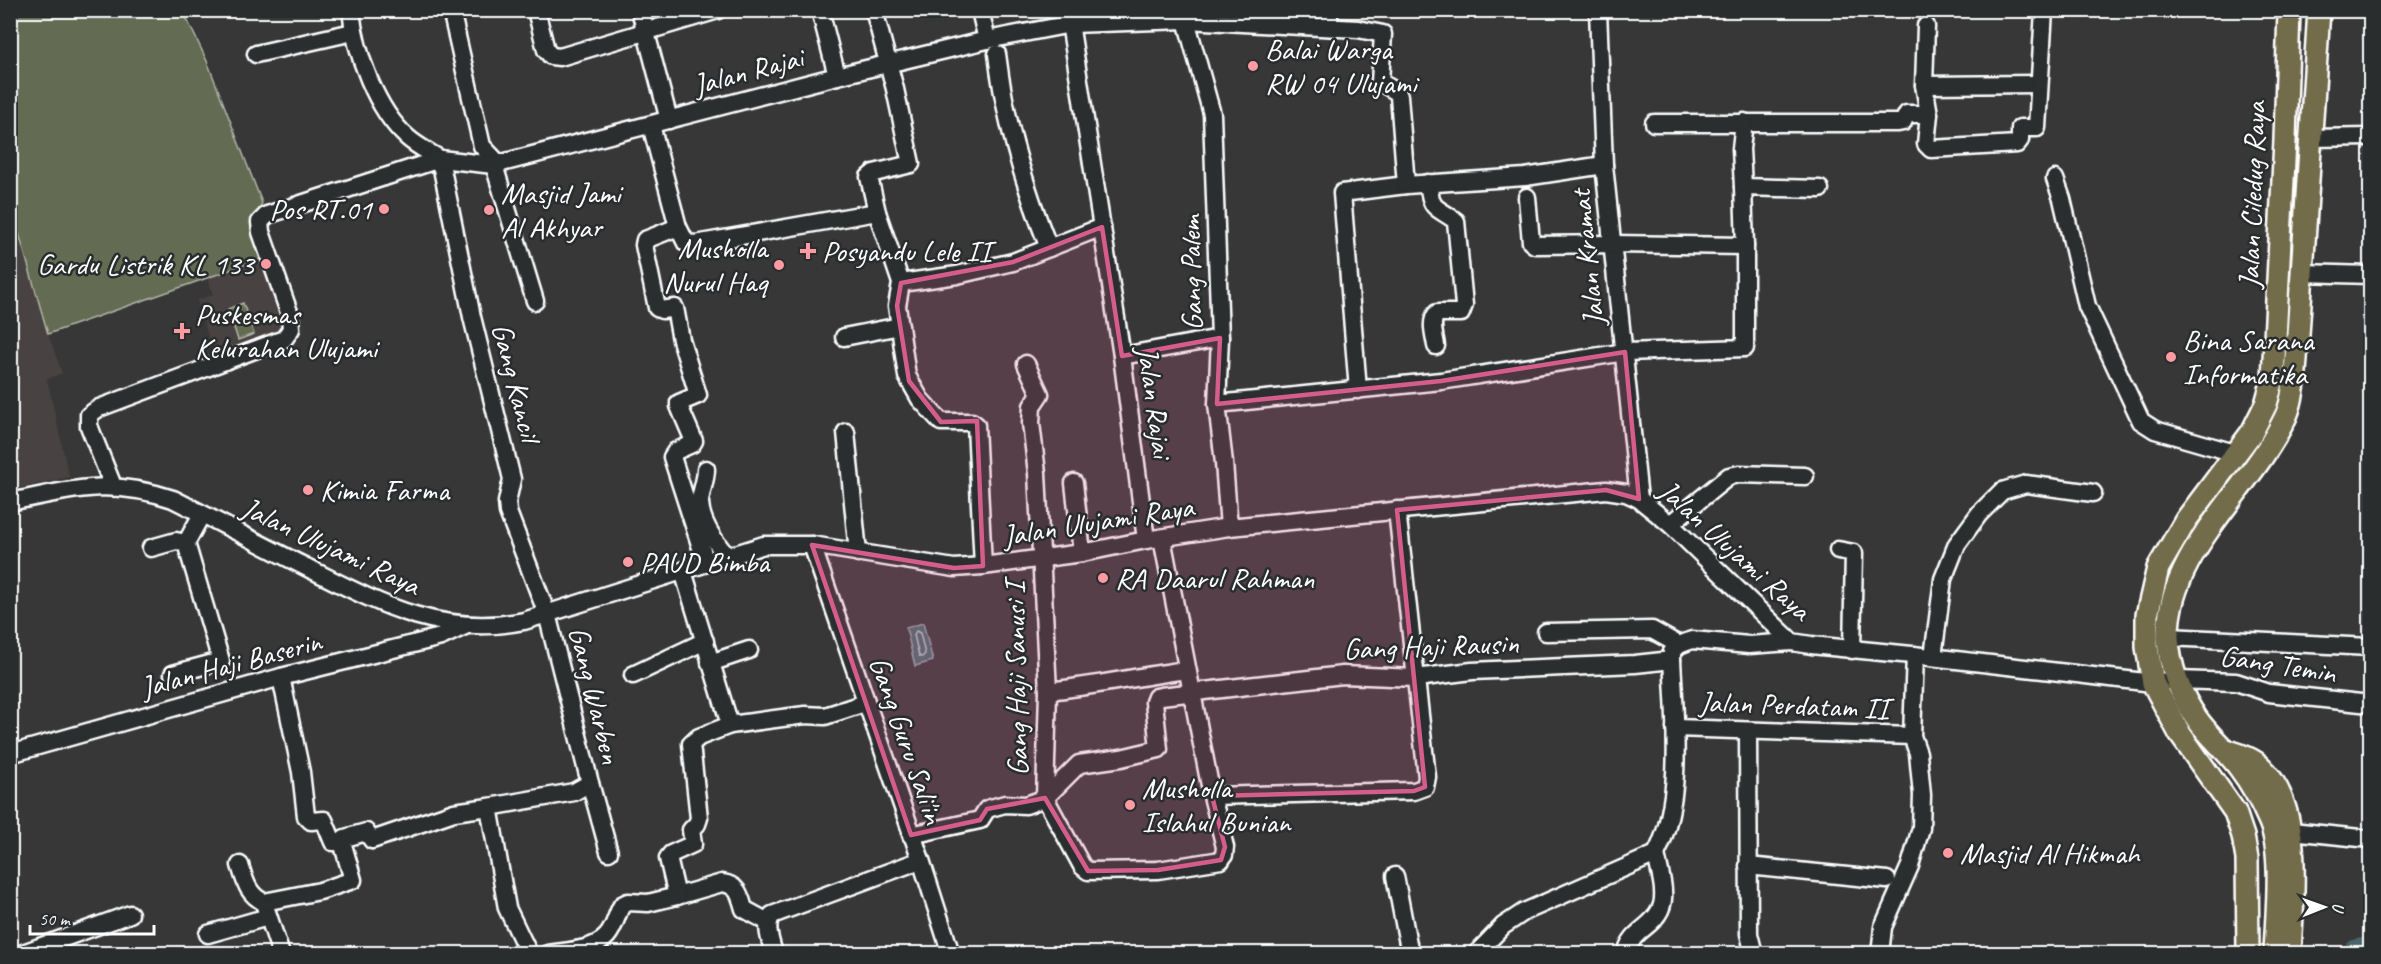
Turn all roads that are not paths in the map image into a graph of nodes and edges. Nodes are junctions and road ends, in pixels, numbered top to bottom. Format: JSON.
{"nodes":[{"id":1,"x":351,"y":10,"type":"edge"},
{"id":2,"x":451,"y":10,"type":"edge"},
{"id":3,"x":536,"y":10,"type":"edge"},
{"id":4,"x":640,"y":10,"type":"edge"},
{"id":5,"x":718,"y":10,"type":"edge"},
{"id":6,"x":820,"y":10,"type":"edge"},
{"id":7,"x":874,"y":10,"type":"edge"},
{"id":8,"x":980,"y":10,"type":"edge"},
{"id":9,"x":1598,"y":10,"type":"edge"},
{"id":10,"x":2044,"y":10,"type":"edge"},
{"id":11,"x":2289,"y":10,"type":"edge"},
{"id":12,"x":2319,"y":10,"type":"edge"},
{"id":13,"x":1070,"y":17,"type":"edge"},
{"id":14,"x":1225,"y":17,"type":"edge"},
{"id":15,"x":1329,"y":19,"type":"edge"},
{"id":16,"x":1186,"y":20,"type":"junction"},
{"id":17,"x":1926,"y":26,"type":"dead end"},
{"id":18,"x":353,"y":32,"type":"junction"},
{"id":19,"x":645,"y":32,"type":"junction"},
{"id":20,"x":987,"y":40,"type":"junction"},
{"id":21,"x":2288,"y":49,"type":"junction"},
{"id":22,"x":2317,"y":50,"type":"junction"},
{"id":23,"x":256,"y":54,"type":"dead end"},
{"id":24,"x":997,"y":54,"type":"dead end"},
{"id":25,"x":888,"y":63,"type":"junction"},
{"id":26,"x":837,"y":76,"type":"junction"},
{"id":27,"x":2039,"y":84,"type":"junction"},
{"id":28,"x":1924,"y":85,"type":"junction"},
{"id":29,"x":1929,"y":114,"type":"junction"},
{"id":30,"x":669,"y":120,"type":"junction"},
{"id":31,"x":1744,"y":122,"type":"junction"},
{"id":32,"x":1654,"y":123,"type":"dead end"},
{"id":33,"x":651,"y":125,"type":"junction"},
{"id":34,"x":2370,"y":137,"type":"edge"},
{"id":35,"x":2311,"y":138,"type":"junction"},
{"id":36,"x":440,"y":159,"type":"junction"},
{"id":37,"x":496,"y":164,"type":"junction"},
{"id":38,"x":1604,"y":165,"type":"junction"},
{"id":39,"x":2055,"y":179,"type":"dead end"},
{"id":40,"x":1428,"y":183,"type":"junction"},
{"id":41,"x":1406,"y":185,"type":"junction"},
{"id":42,"x":1743,"y":187,"type":"junction"},
{"id":43,"x":1820,"y":189,"type":"dead end"},
{"id":44,"x":1527,"y":197,"type":"dead end"},
{"id":45,"x":877,"y":212,"type":"junction"},
{"id":46,"x":678,"y":227,"type":"junction"},
{"id":47,"x":1102,"y":227,"type":"junction"},
{"id":48,"x":1613,"y":244,"type":"junction"},
{"id":49,"x":1745,"y":246,"type":"junction"},
{"id":50,"x":1049,"y":248,"type":"junction"},
{"id":51,"x":2280,"y":272,"type":"junction"},
{"id":52,"x":2302,"y":273,"type":"junction"},
{"id":53,"x":2370,"y":274,"type":"edge"},
{"id":54,"x":901,"y":283,"type":"junction"},
{"id":55,"x":535,"y":301,"type":"dead end"},
{"id":56,"x":900,"y":326,"type":"junction"},
{"id":57,"x":844,"y":337,"type":"dead end"},
{"id":58,"x":1220,"y":339,"type":"junction"},
{"id":59,"x":1437,"y":346,"type":"dead end"},
{"id":60,"x":1625,"y":352,"type":"junction"},
{"id":61,"x":1122,"y":356,"type":"junction"},
{"id":62,"x":1026,"y":364,"type":"dead end"},
{"id":63,"x":1358,"y":390,"type":"junction"},
{"id":64,"x":1217,"y":404,"type":"junction"},
{"id":65,"x":846,"y":432,"type":"dead end"},
{"id":66,"x":2238,"y":454,"type":"junction"},
{"id":67,"x":706,"y":469,"type":"dead end"},
{"id":68,"x":1805,"y":476,"type":"dead end"},
{"id":69,"x":1074,"y":483,"type":"dead end"},
{"id":70,"x":113,"y":486,"type":"junction"},
{"id":71,"x":2093,"y":493,"type":"dead end"},
{"id":72,"x":1638,"y":499,"type":"junction"},
{"id":73,"x":10,"y":502,"type":"edge"},
{"id":74,"x":1397,"y":510,"type":"junction"},
{"id":75,"x":202,"y":514,"type":"junction"},
{"id":76,"x":1670,"y":524,"type":"junction"},
{"id":77,"x":1229,"y":527,"type":"junction"},
{"id":78,"x":1154,"y":539,"type":"junction"},
{"id":79,"x":186,"y":543,"type":"junction"},
{"id":80,"x":812,"y":545,"type":"junction"},
{"id":81,"x":151,"y":548,"type":"dead end"},
{"id":82,"x":1838,"y":550,"type":"dead end"},
{"id":83,"x":858,"y":553,"type":"junction"},
{"id":84,"x":1082,"y":553,"type":"junction"},
{"id":85,"x":727,"y":556,"type":"junction"},
{"id":86,"x":1041,"y":559,"type":"junction"},
{"id":87,"x":706,"y":563,"type":"junction"},
{"id":88,"x":983,"y":566,"type":"junction"},
{"id":89,"x":683,"y":571,"type":"junction"},
{"id":90,"x":547,"y":614,"type":"junction"},
{"id":91,"x":465,"y":626,"type":"junction"},
{"id":92,"x":1546,"y":632,"type":"dead end"},
{"id":93,"x":2168,"y":637,"type":"junction"},
{"id":94,"x":705,"y":641,"type":"junction"},
{"id":95,"x":1792,"y":642,"type":"junction"},
{"id":96,"x":2370,"y":648,"type":"edge"},
{"id":97,"x":749,"y":650,"type":"dead end"},
{"id":98,"x":1852,"y":650,"type":"junction"},
{"id":99,"x":1676,"y":652,"type":"junction"},
{"id":100,"x":1915,"y":655,"type":"junction"},
{"id":101,"x":1933,"y":657,"type":"junction"},
{"id":102,"x":710,"y":663,"type":"junction"},
{"id":103,"x":1187,"y":670,"type":"junction"},
{"id":104,"x":173,"y":674,"type":"dead end"},
{"id":105,"x":633,"y":675,"type":"dead end"},
{"id":106,"x":281,"y":677,"type":"junction"},
{"id":107,"x":1416,"y":678,"type":"junction"},
{"id":108,"x":2177,"y":680,"type":"junction"},
{"id":109,"x":2153,"y":683,"type":"junction"},
{"id":110,"x":1048,"y":691,"type":"junction"},
{"id":111,"x":1193,"y":692,"type":"junction"},
{"id":112,"x":865,"y":703,"type":"junction"},
{"id":113,"x":2370,"y":704,"type":"edge"},
{"id":114,"x":730,"y":725,"type":"junction"},
{"id":115,"x":1675,"y":728,"type":"junction"},
{"id":116,"x":1748,"y":731,"type":"junction"},
{"id":117,"x":1912,"y":736,"type":"junction"},
{"id":118,"x":10,"y":754,"type":"edge"},
{"id":119,"x":590,"y":783,"type":"junction"},
{"id":120,"x":1212,"y":796,"type":"junction"},
{"id":121,"x":1045,"y":798,"type":"junction"},
{"id":122,"x":489,"y":807,"type":"junction"},
{"id":123,"x":911,"y":835,"type":"junction"},
{"id":124,"x":2286,"y":835,"type":"junction"},
{"id":125,"x":2243,"y":836,"type":"junction"},
{"id":126,"x":2370,"y":839,"type":"edge"},
{"id":127,"x":343,"y":842,"type":"junction"},
{"id":128,"x":609,"y":852,"type":"dead end"},
{"id":129,"x":1656,"y":854,"type":"junction"},
{"id":130,"x":921,"y":860,"type":"junction"},
{"id":131,"x":240,"y":865,"type":"dead end"},
{"id":132,"x":1748,"y":866,"type":"junction"},
{"id":133,"x":1395,"y":876,"type":"dead end"},
{"id":134,"x":1895,"y":881,"type":"junction"},
{"id":135,"x":676,"y":896,"type":"junction"},
{"id":136,"x":2269,"y":904,"type":"junction"},
{"id":137,"x":266,"y":910,"type":"junction"},
{"id":138,"x":130,"y":914,"type":"dead end"},
{"id":139,"x":768,"y":922,"type":"junction"},
{"id":140,"x":208,"y":934,"type":"dead end"},
{"id":141,"x":10,"y":946,"type":"edge"},
{"id":142,"x":13,"y":954,"type":"edge"},
{"id":143,"x":20,"y":954,"type":"edge"},
{"id":144,"x":281,"y":954,"type":"edge"},
{"id":145,"x":529,"y":954,"type":"edge"},
{"id":146,"x":547,"y":954,"type":"edge"},
{"id":147,"x":774,"y":954,"type":"edge"},
{"id":148,"x":951,"y":954,"type":"edge"},
{"id":149,"x":1410,"y":954,"type":"edge"},
{"id":150,"x":1476,"y":954,"type":"edge"},
{"id":151,"x":1626,"y":954,"type":"edge"},
{"id":152,"x":1754,"y":954,"type":"edge"},
{"id":153,"x":1880,"y":954,"type":"edge"},
{"id":154,"x":2248,"y":954,"type":"edge"},
{"id":155,"x":2256,"y":954,"type":"edge"},
{"id":156,"x":2275,"y":954,"type":"edge"},
{"id":157,"x":2290,"y":954,"type":"edge"}],
"edges":[{"from":1,"to":18,"type":"street"},
{"from":2,"to":37,"type":"street"},
{"from":3,"to":19,"type":"street"},
{"from":4,"to":19,"type":"street"},
{"from":5,"to":19,"type":"street"},
{"from":6,"to":26,"type":"street"},
{"from":7,"to":25,"type":"street"},
{"from":8,"to":20,"type":"street"},
{"from":9,"to":38,"type":"street","name":"Jalan Kramat"},
{"from":10,"to":27,"type":"street"},
{"from":11,"to":21,"type":"main road","name":"Jalan Ciledug Raya"},
{"from":12,"to":22,"type":"main road","name":"Jalan Ciledug Raya"},
{"from":13,"to":16,"type":"street","name":"Jalan Rajai"},
{"from":13,"to":20,"type":"street","name":"Jalan Rajai"},
{"from":13,"to":47,"type":"street","name":"Jalan Rajai"},
{"from":14,"to":15,"type":"street","name":"Jalan Rajai"},
{"from":14,"to":16,"type":"street","name":"Jalan Rajai"},
{"from":15,"to":41,"type":"street","name":"Jalan Rajai"},
{"from":16,"to":58,"type":"street","name":"Gang Palem"},
{"from":17,"to":28,"type":"street"},
{"from":18,"to":23,"type":"street"},
{"from":18,"to":36,"type":"street"},
{"from":19,"to":30,"type":"street"},
{"from":20,"to":25,"type":"street","name":"Jalan Rajai"},
{"from":21,"to":22,"type":"main road"},
{"from":21,"to":51,"type":"main road","name":"Jalan Ciledug Raya"},
{"from":22,"to":35,"type":"main road","name":"Jalan Ciledug Raya"},
{"from":24,"to":50,"type":"street"},
{"from":25,"to":26,"type":"street","name":"Jalan Rajai"},
{"from":25,"to":45,"type":"street"},
{"from":26,"to":30,"type":"street","name":"Jalan Rajai"},
{"from":27,"to":28,"type":"street"},
{"from":27,"to":29,"type":"street"},
{"from":28,"to":29,"type":"street"},
{"from":29,"to":31,"type":"street"},
{"from":30,"to":33,"type":"street","name":"Jalan Rajai"},
{"from":31,"to":32,"type":"street"},
{"from":31,"to":42,"type":"street"},
{"from":33,"to":37,"type":"street","name":"Jalan Rajai"},
{"from":33,"to":46,"type":"street"},
{"from":34,"to":35,"type":"street"},
{"from":35,"to":52,"type":"main road","name":"Jalan Ciledug Raya"},
{"from":36,"to":37,"type":"street","name":"Jalan Rajai"},
{"from":36,"to":70,"type":"street"},
{"from":36,"to":90,"type":"street","name":"Gang Kancil"},
{"from":37,"to":55,"type":"street"},
{"from":38,"to":40,"type":"street"},
{"from":38,"to":48,"type":"street","name":"Jalan Kramat"},
{"from":39,"to":66,"type":"street"},
{"from":40,"to":41,"type":"street"},
{"from":40,"to":59,"type":"street"},
{"from":41,"to":63,"type":"street"},
{"from":42,"to":43,"type":"street"},
{"from":42,"to":49,"type":"street"},
{"from":44,"to":48,"type":"street"},
{"from":45,"to":46,"type":"street"},
{"from":45,"to":54,"type":"street"},
{"from":46,"to":87,"type":"street"},
{"from":47,"to":50,"type":"street"},
{"from":47,"to":61,"type":"street","name":"Jalan Rajai"},
{"from":48,"to":49,"type":"street"},
{"from":48,"to":60,"type":"street","name":"Jalan Kramat"},
{"from":49,"to":60,"type":"street"},
{"from":50,"to":54,"type":"street"},
{"from":51,"to":52,"type":"main road"},
{"from":51,"to":66,"type":"main road","name":"Jalan Ciledug Raya"},
{"from":52,"to":53,"type":"street"},
{"from":52,"to":93,"type":"main road","name":"Jalan Ciledug Raya"},
{"from":54,"to":56,"type":"street"},
{"from":56,"to":57,"type":"street"},
{"from":56,"to":88,"type":"street"},
{"from":58,"to":61,"type":"street"},
{"from":58,"to":64,"type":"street","name":"Gang Palem"},
{"from":60,"to":63,"type":"street"},
{"from":60,"to":72,"type":"street","name":"Jalan Kramat"},
{"from":61,"to":78,"type":"street","name":"Jalan Rajai"},
{"from":62,"to":86,"type":"street","name":"Gang Haji Sanusi I"},
{"from":63,"to":64,"type":"street"},
{"from":64,"to":77,"type":"street","name":"Gang Palem"},
{"from":65,"to":83,"type":"street"},
{"from":66,"to":109,"type":"main road","name":"Jalan Ciledug Raya"},
{"from":67,"to":85,"type":"street"},
{"from":68,"to":76,"type":"street"},
{"from":69,"to":84,"type":"street"},
{"from":70,"to":73,"type":"street","name":"Jalan Ulujami Raya"},
{"from":70,"to":75,"type":"street","name":"Jalan Ulujami Raya"},
{"from":71,"to":101,"type":"street"},
{"from":72,"to":74,"type":"street","name":"Jalan Ulujami Raya"},
{"from":72,"to":76,"type":"street","name":"Jalan Ulujami Raya"},
{"from":74,"to":77,"type":"street","name":"Jalan Ulujami Raya"},
{"from":74,"to":107,"type":"street"},
{"from":75,"to":79,"type":"street"},
{"from":75,"to":91,"type":"street","name":"Jalan Ulujami Raya"},
{"from":76,"to":95,"type":"street","name":"Jalan Ulujami Raya"},
{"from":77,"to":78,"type":"street","name":"Jalan Ulujami Raya"},
{"from":78,"to":84,"type":"street","name":"Jalan Ulujami Raya"},
{"from":78,"to":103,"type":"street","name":"Jalan Rajai"},
{"from":79,"to":81,"type":"street"},
{"from":79,"to":104,"type":"street"},
{"from":80,"to":83,"type":"street","name":"Jalan Ulujami Raya"},
{"from":80,"to":85,"type":"street","name":"Jalan Ulujami Raya"},
{"from":80,"to":112,"type":"street","name":"Gang Guru Sali'in"},
{"from":82,"to":98,"type":"street"},
{"from":83,"to":88,"type":"street","name":"Jalan Ulujami Raya"},
{"from":84,"to":86,"type":"street","name":"Jalan Ulujami Raya"},
{"from":85,"to":87,"type":"street","name":"Jalan Ulujami Raya"},
{"from":86,"to":88,"type":"street","name":"Jalan Ulujami Raya"},
{"from":86,"to":110,"type":"street","name":"Gang Haji Sanusi I"},
{"from":87,"to":89,"type":"street","name":"Jalan Ulujami Raya"},
{"from":89,"to":90,"type":"street","name":"Jalan Ulujami Raya"},
{"from":89,"to":94,"type":"street"},
{"from":90,"to":91,"type":"street","name":"Jalan Ulujami Raya"},
{"from":90,"to":119,"type":"street","name":"Gang Warben"},
{"from":91,"to":106,"type":"street","name":"Jalan Haji Baserin"},
{"from":92,"to":99,"type":"street"},
{"from":93,"to":96,"type":"street"},
{"from":93,"to":108,"type":"main road","name":"Jalan Ciledug Raya"},
{"from":94,"to":102,"type":"street"},
{"from":94,"to":105,"type":"street"},
{"from":95,"to":98,"type":"street","name":"Jalan Ulujami Raya"},
{"from":95,"to":99,"type":"street","name":"Jalan Perdatam II"},
{"from":97,"to":102,"type":"street"},
{"from":98,"to":100,"type":"street","name":"Jalan Ulujami Raya"},
{"from":99,"to":107,"type":"street","name":"Gang Haji Rausin"},
{"from":99,"to":115,"type":"street","name":"Jalan Perdatam II"},
{"from":100,"to":101,"type":"street","name":"Jalan Ulujami Raya"},
{"from":100,"to":117,"type":"street","name":"Jalan Perdatam II"},
{"from":101,"to":109,"type":"street","name":"Jalan Ulujami Raya"},
{"from":102,"to":114,"type":"street"},
{"from":103,"to":110,"type":"street"},
{"from":103,"to":111,"type":"street","name":"Jalan Rajai"},
{"from":106,"to":118,"type":"street","name":"Jalan Haji Baserin"},
{"from":106,"to":127,"type":"street"},
{"from":107,"to":111,"type":"street","name":"Gang Haji Rausin"},
{"from":107,"to":120,"type":"street"},
{"from":108,"to":109,"type":"street","name":"Jalan Ulujami Raya"},
{"from":108,"to":113,"type":"street","name":"Gang Temin"},
{"from":108,"to":124,"type":"main road","name":"Jalan Ciledug Raya"},
{"from":109,"to":125,"type":"main road","name":"Jalan Ciledug Raya"},
{"from":110,"to":121,"type":"street","name":"Gang Haji Sanusi I"},
{"from":111,"to":120,"type":"street","name":"Jalan Rajai"},
{"from":111,"to":121,"type":"street","name":"Gang Haji Rausin"},
{"from":112,"to":114,"type":"street"},
{"from":112,"to":123,"type":"street","name":"Gang Guru Sali'in"},
{"from":114,"to":135,"type":"street"},
{"from":115,"to":116,"type":"street","name":"Jalan Perdatam II"},
{"from":115,"to":129,"type":"street","name":"Jalan Perdatam II"},
{"from":116,"to":117,"type":"street","name":"Jalan Perdatam II"},
{"from":116,"to":132,"type":"street"},
{"from":117,"to":134,"type":"street","name":"Jalan Perdatam II"},
{"from":119,"to":122,"type":"street","name":"Gang Warben"},
{"from":119,"to":128,"type":"street"},
{"from":120,"to":121,"type":"street","name":"Jalan Rajai"},
{"from":121,"to":123,"type":"street","name":"Gang Haji Sanusi I"},
{"from":122,"to":127,"type":"street","name":"Gang Warben"},
{"from":122,"to":145,"type":"street"},
{"from":123,"to":130,"type":"street","name":"Gang Guru Sali'in"},
{"from":124,"to":125,"type":"main road"},
{"from":124,"to":126,"type":"street"},
{"from":124,"to":136,"type":"main road","name":"Jalan Ciledug Raya"},
{"from":125,"to":136,"type":"main road","name":"Jalan Ciledug Raya"},
{"from":127,"to":137,"type":"street"},
{"from":129,"to":150,"type":"street"},
{"from":129,"to":151,"type":"street"},
{"from":130,"to":139,"type":"street"},
{"from":130,"to":148,"type":"street","name":"Gang Guru Sali'in"},
{"from":131,"to":137,"type":"street"},
{"from":132,"to":134,"type":"street"},
{"from":132,"to":152,"type":"street"},
{"from":133,"to":149,"type":"street"},
{"from":134,"to":153,"type":"street","name":"Jalan Perdatam II"},
{"from":135,"to":139,"type":"street"},
{"from":135,"to":146,"type":"street"},
{"from":136,"to":154,"type":"main road","name":"Jalan Ciledug Raya"},
{"from":136,"to":155,"type":"main road","name":"Jalan Ciledug Raya"},
{"from":136,"to":156,"type":"main road","name":"Jalan Ciledug Raya"},
{"from":136,"to":157,"type":"main road","name":"Jalan Ciledug Raya"},
{"from":137,"to":140,"type":"street"},
{"from":137,"to":144,"type":"street"},
{"from":138,"to":143,"type":"street"},
{"from":139,"to":147,"type":"street"},
{"from":141,"to":142,"type":"street"}]}
